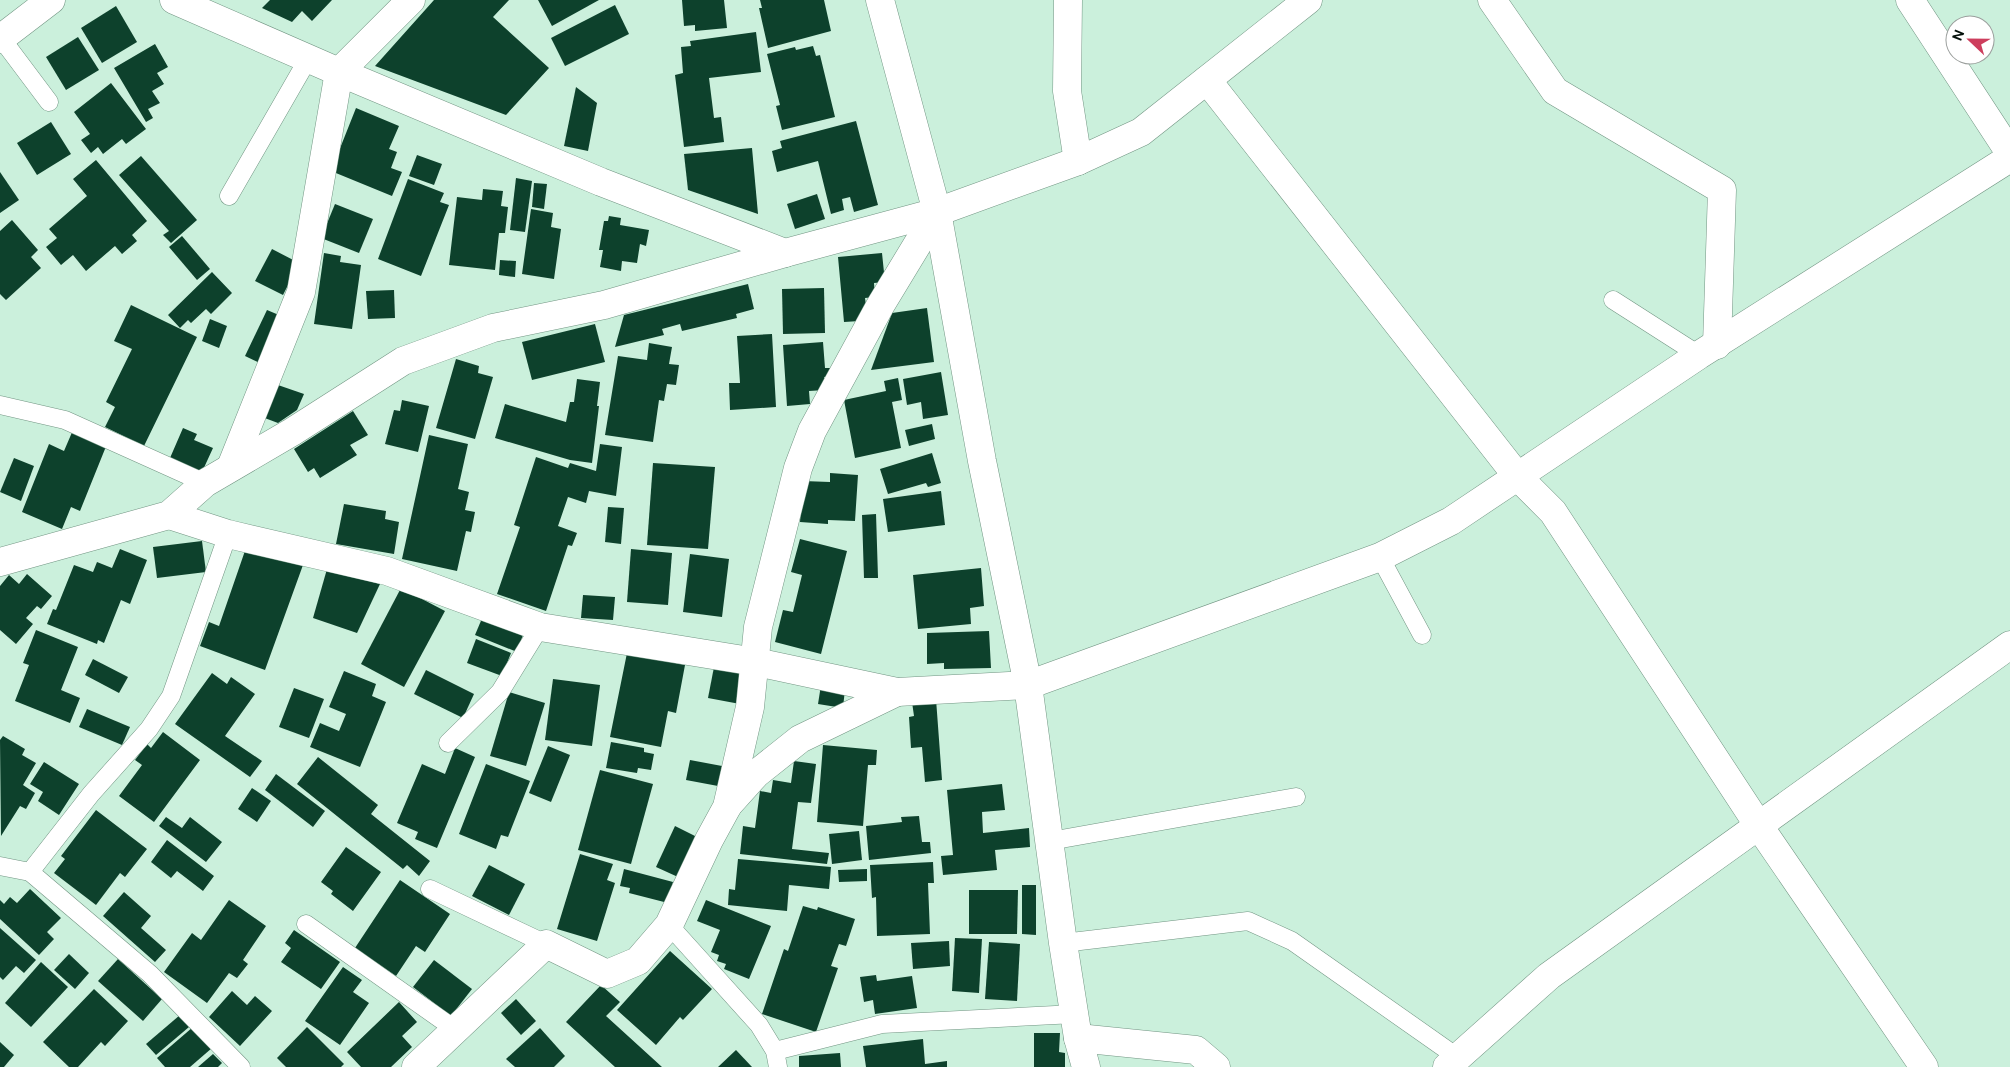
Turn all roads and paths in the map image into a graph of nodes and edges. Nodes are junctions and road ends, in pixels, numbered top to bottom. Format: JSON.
{"nodes":[{"id":1,"x":51,"y":0,"type":"edge"},
{"id":2,"x":174,"y":0,"type":"edge"},
{"id":3,"x":411,"y":0,"type":"edge"},
{"id":4,"x":880,"y":0,"type":"edge"},
{"id":5,"x":1068,"y":0,"type":"edge"},
{"id":6,"x":1308,"y":0,"type":"edge"},
{"id":7,"x":1492,"y":0,"type":"edge"},
{"id":8,"x":1910,"y":0,"type":"edge"},
{"id":9,"x":1,"y":38,"type":"edge"},
{"id":10,"x":308,"y":59,"type":"junction"},
{"id":11,"x":339,"y":72,"type":"junction"},
{"id":12,"x":1207,"y":80,"type":"junction"},
{"id":13,"x":49,"y":102,"type":"dead end"},
{"id":14,"x":2010,"y":153,"type":"edge"},
{"id":15,"x":2010,"y":158,"type":"edge"},
{"id":16,"x":1078,"y":161,"type":"junction"},
{"id":17,"x":230,"y":196,"type":"dead end"},
{"id":18,"x":938,"y":212,"type":"junction"},
{"id":19,"x":786,"y":253,"type":"junction"},
{"id":20,"x":1613,"y":300,"type":"dead end"},
{"id":21,"x":1708,"y":350,"type":"junction"},
{"id":22,"x":0,"y":405,"type":"edge"},
{"id":23,"x":231,"y":467,"type":"junction"},
{"id":24,"x":1518,"y":477,"type":"junction"},
{"id":25,"x":205,"y":483,"type":"junction"},
{"id":26,"x":170,"y":515,"type":"junction"},
{"id":27,"x":228,"y":534,"type":"junction"},
{"id":28,"x":1380,"y":557,"type":"junction"},
{"id":29,"x":0,"y":562,"type":"edge"},
{"id":30,"x":540,"y":627,"type":"junction"},
{"id":31,"x":1422,"y":635,"type":"dead end"},
{"id":32,"x":2010,"y":645,"type":"edge"},
{"id":33,"x":756,"y":662,"type":"junction"},
{"id":34,"x":1028,"y":685,"type":"junction"},
{"id":35,"x":897,"y":692,"type":"junction"},
{"id":36,"x":448,"y":743,"type":"dead end"},
{"id":37,"x":1296,"y":797,"type":"dead end"},
{"id":38,"x":727,"y":806,"type":"junction"},
{"id":39,"x":1760,"y":826,"type":"junction"},
{"id":40,"x":1050,"y":841,"type":"junction"},
{"id":41,"x":0,"y":866,"type":"edge"},
{"id":42,"x":30,"y":872,"type":"junction"},
{"id":43,"x":430,"y":889,"type":"dead end"},
{"id":44,"x":306,"y":924,"type":"dead end"},
{"id":45,"x":670,"y":925,"type":"junction"},
{"id":46,"x":1063,"y":943,"type":"junction"},
{"id":47,"x":546,"y":944,"type":"junction"},
{"id":48,"x":1076,"y":1026,"type":"junction"},
{"id":49,"x":456,"y":1030,"type":"junction"},
{"id":50,"x":776,"y":1059,"type":"edge"},
{"id":51,"x":1452,"y":1062,"type":"edge"},
{"id":52,"x":241,"y":1067,"type":"edge"},
{"id":53,"x":416,"y":1067,"type":"edge"},
{"id":54,"x":1086,"y":1067,"type":"edge"},
{"id":55,"x":1216,"y":1067,"type":"edge"},
{"id":56,"x":1924,"y":1067,"type":"edge"}],
"edges":[{"from":1,"to":9,"type":"street"},
{"from":2,"to":10,"type":"street"},
{"from":3,"to":11,"type":"street"},
{"from":4,"to":18,"type":"street"},
{"from":5,"to":16,"type":"street"},
{"from":6,"to":12,"type":"street"},
{"from":7,"to":21,"type":"street"},
{"from":8,"to":14,"type":"street"},
{"from":9,"to":13,"type":"lane"},
{"from":10,"to":11,"type":"street"},
{"from":10,"to":17,"type":"lane"},
{"from":11,"to":19,"type":"street"},
{"from":11,"to":23,"type":"street"},
{"from":12,"to":16,"type":"street"},
{"from":12,"to":24,"type":"street"},
{"from":15,"to":21,"type":"street"},
{"from":16,"to":18,"type":"street"},
{"from":18,"to":19,"type":"street"},
{"from":18,"to":33,"type":"street"},
{"from":18,"to":34,"type":"street"},
{"from":19,"to":23,"type":"street"},
{"from":20,"to":21,"type":"lane"},
{"from":21,"to":24,"type":"street"},
{"from":22,"to":25,"type":"lane"},
{"from":23,"to":25,"type":"street"},
{"from":24,"to":28,"type":"street"},
{"from":24,"to":39,"type":"street"},
{"from":25,"to":26,"type":"street"},
{"from":26,"to":27,"type":"street"},
{"from":26,"to":29,"type":"street"},
{"from":27,"to":30,"type":"street"},
{"from":27,"to":42,"type":"lane"},
{"from":28,"to":31,"type":"lane"},
{"from":28,"to":34,"type":"street"},
{"from":30,"to":33,"type":"street"},
{"from":30,"to":36,"type":"lane"},
{"from":32,"to":39,"type":"street"},
{"from":33,"to":35,"type":"street"},
{"from":33,"to":38,"type":"street"},
{"from":34,"to":35,"type":"street"},
{"from":34,"to":40,"type":"street"},
{"from":35,"to":38,"type":"street"},
{"from":37,"to":40,"type":"lane"},
{"from":38,"to":45,"type":"street"},
{"from":39,"to":51,"type":"street"},
{"from":39,"to":56,"type":"street"},
{"from":40,"to":46,"type":"street"},
{"from":41,"to":42,"type":"lane"},
{"from":42,"to":52,"type":"lane"},
{"from":43,"to":47,"type":"lane"},
{"from":44,"to":49,"type":"lane"},
{"from":45,"to":47,"type":"street"},
{"from":45,"to":50,"type":"lane"},
{"from":46,"to":48,"type":"street"},
{"from":46,"to":51,"type":"lane"},
{"from":47,"to":49,"type":"street"},
{"from":48,"to":50,"type":"lane"},
{"from":48,"to":54,"type":"street"},
{"from":48,"to":55,"type":"street"},
{"from":49,"to":53,"type":"street"}]}
